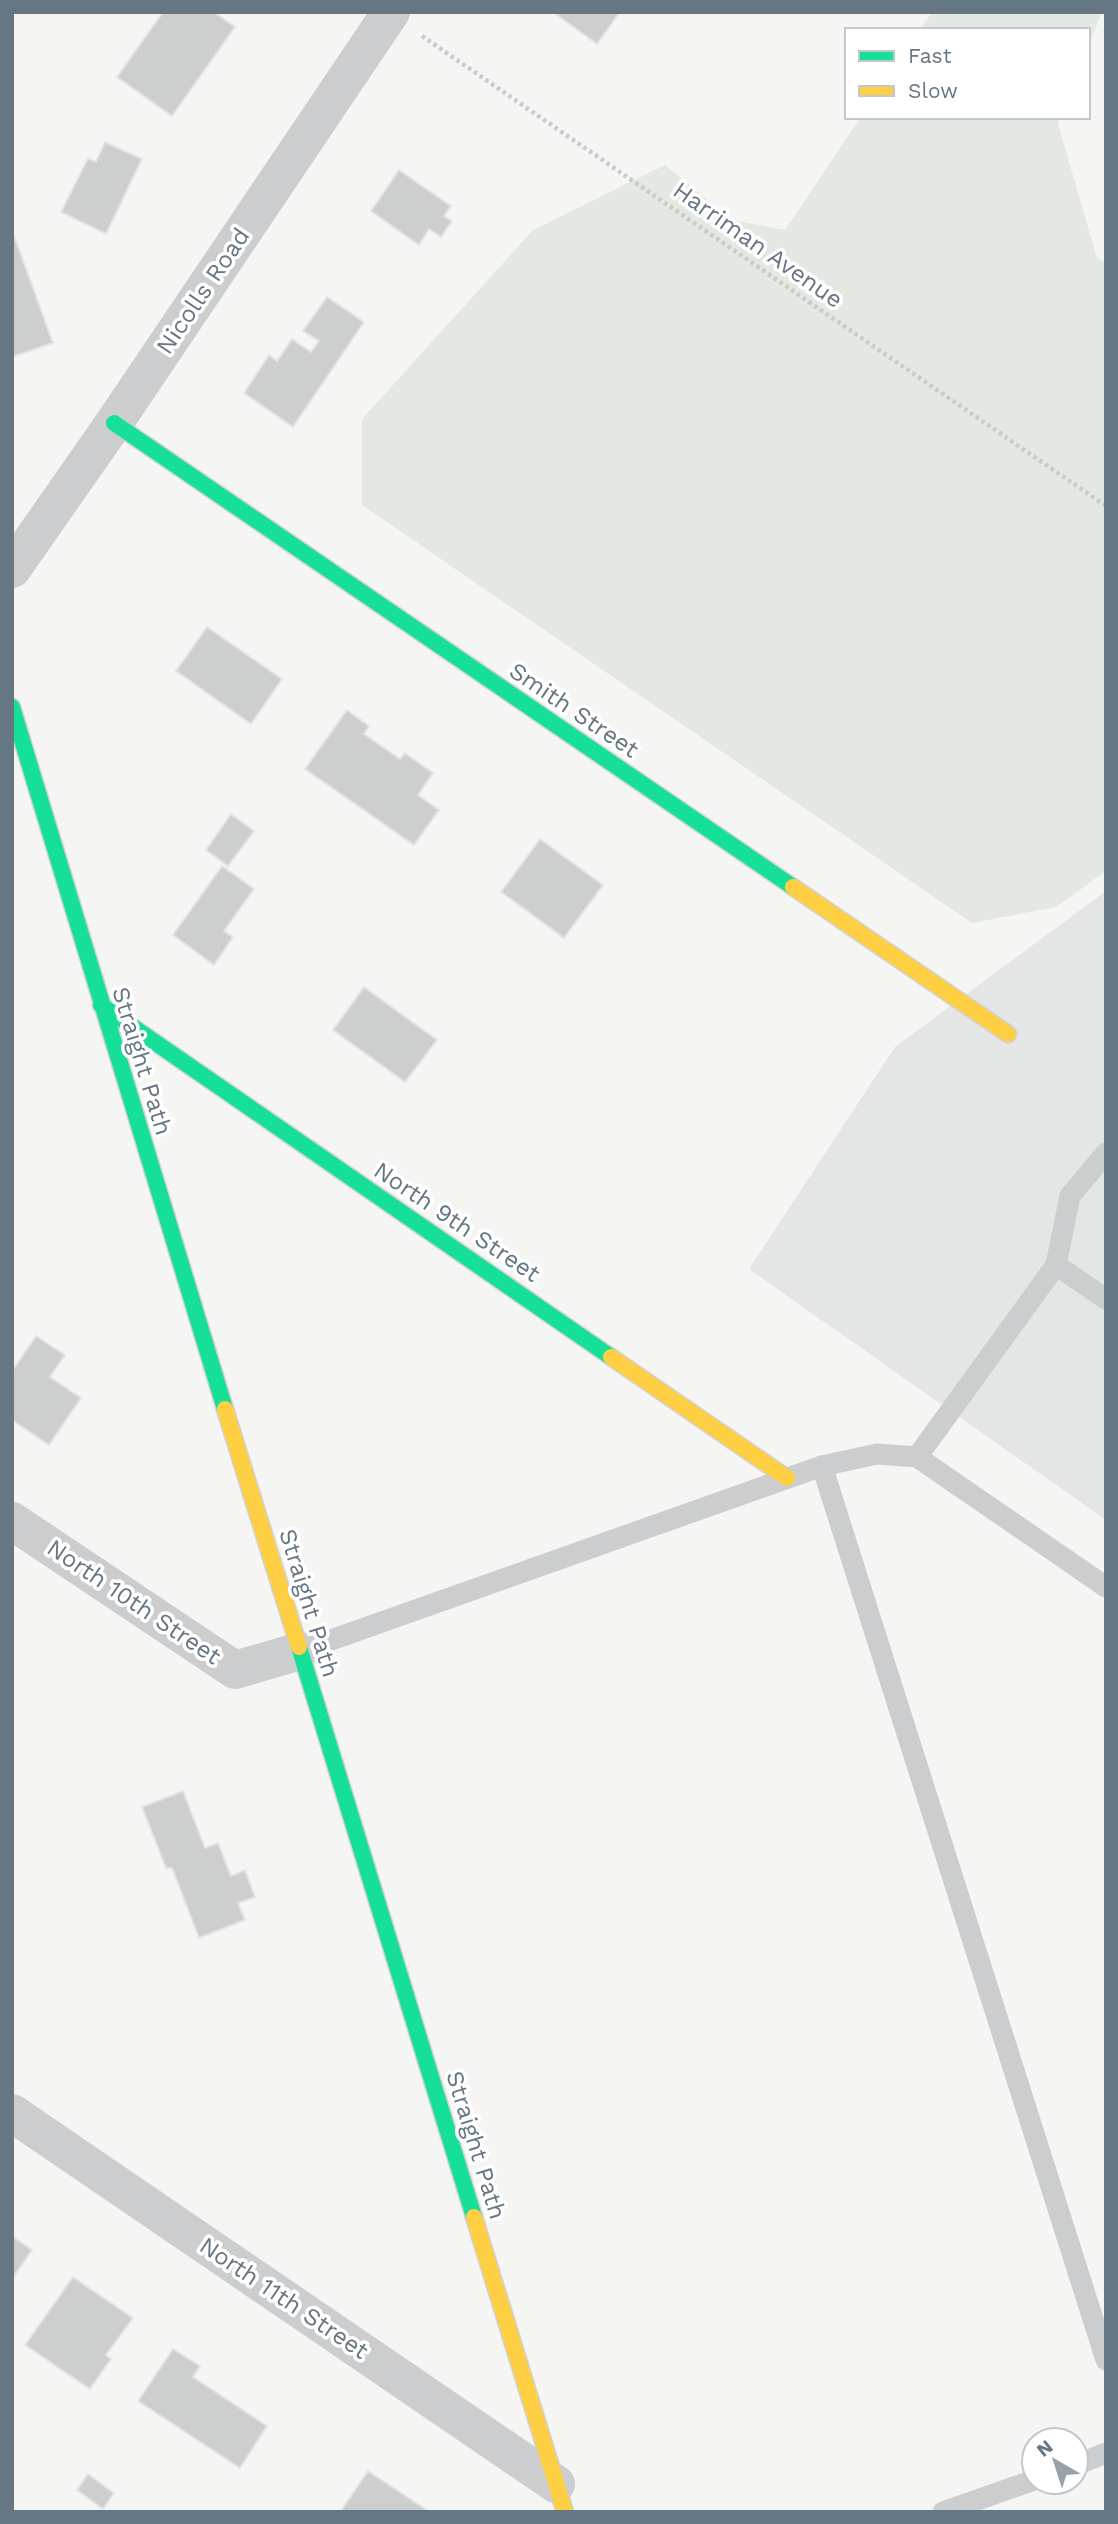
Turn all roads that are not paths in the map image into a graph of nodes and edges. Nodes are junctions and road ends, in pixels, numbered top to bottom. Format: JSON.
{"nodes":[{"id":1,"x":390,"y":13,"type":"edge"},
{"id":2,"x":114,"y":423,"type":"junction"},
{"id":3,"x":12,"y":569,"type":"edge"},
{"id":4,"x":12,"y":707,"type":"edge"},
{"id":5,"x":101,"y":1005,"type":"junction"},
{"id":6,"x":1008,"y":1034,"type":"dead end"},
{"id":7,"x":1106,"y":1153,"type":"edge"},
{"id":8,"x":1056,"y":1265,"type":"junction"},
{"id":9,"x":1106,"y":1299,"type":"edge"},
{"id":10,"x":917,"y":1457,"type":"junction"},
{"id":11,"x":822,"y":1465,"type":"junction"},
{"id":12,"x":787,"y":1478,"type":"junction"},
{"id":13,"x":12,"y":1521,"type":"edge"},
{"id":14,"x":1106,"y":1587,"type":"edge"},
{"id":15,"x":300,"y":1651,"type":"junction"},
{"id":16,"x":12,"y":2113,"type":"edge"},
{"id":17,"x":1106,"y":2360,"type":"edge"},
{"id":18,"x":1020,"y":2485,"type":"edge"},
{"id":19,"x":561,"y":2498,"type":"edge"},
{"id":20,"x":943,"y":2512,"type":"edge"}],
"edges":[{"from":1,"to":2,"type":"street","name":"Nicolls Road"},
{"from":2,"to":3,"type":"street","name":"Nicolls Road"},
{"from":2,"to":6,"type":"street","name":"Smith Street"},
{"from":4,"to":5,"type":"street","name":"Straight Path"},
{"from":5,"to":12,"type":"street","name":"North 9th Street"},
{"from":5,"to":15,"type":"street","name":"Straight Path"},
{"from":7,"to":8,"type":"lane"},
{"from":8,"to":9,"type":"lane"},
{"from":8,"to":10,"type":"lane"},
{"from":10,"to":11,"type":"lane"},
{"from":10,"to":14,"type":"lane"},
{"from":11,"to":12,"type":"lane"},
{"from":11,"to":17,"type":"lane"},
{"from":12,"to":15,"type":"lane"},
{"from":13,"to":15,"type":"street","name":"North 10th Street"},
{"from":15,"to":19,"type":"street","name":"Straight Path"},
{"from":16,"to":19,"type":"street","name":"North 11th Street"},
{"from":18,"to":20,"type":"lane"}]}
